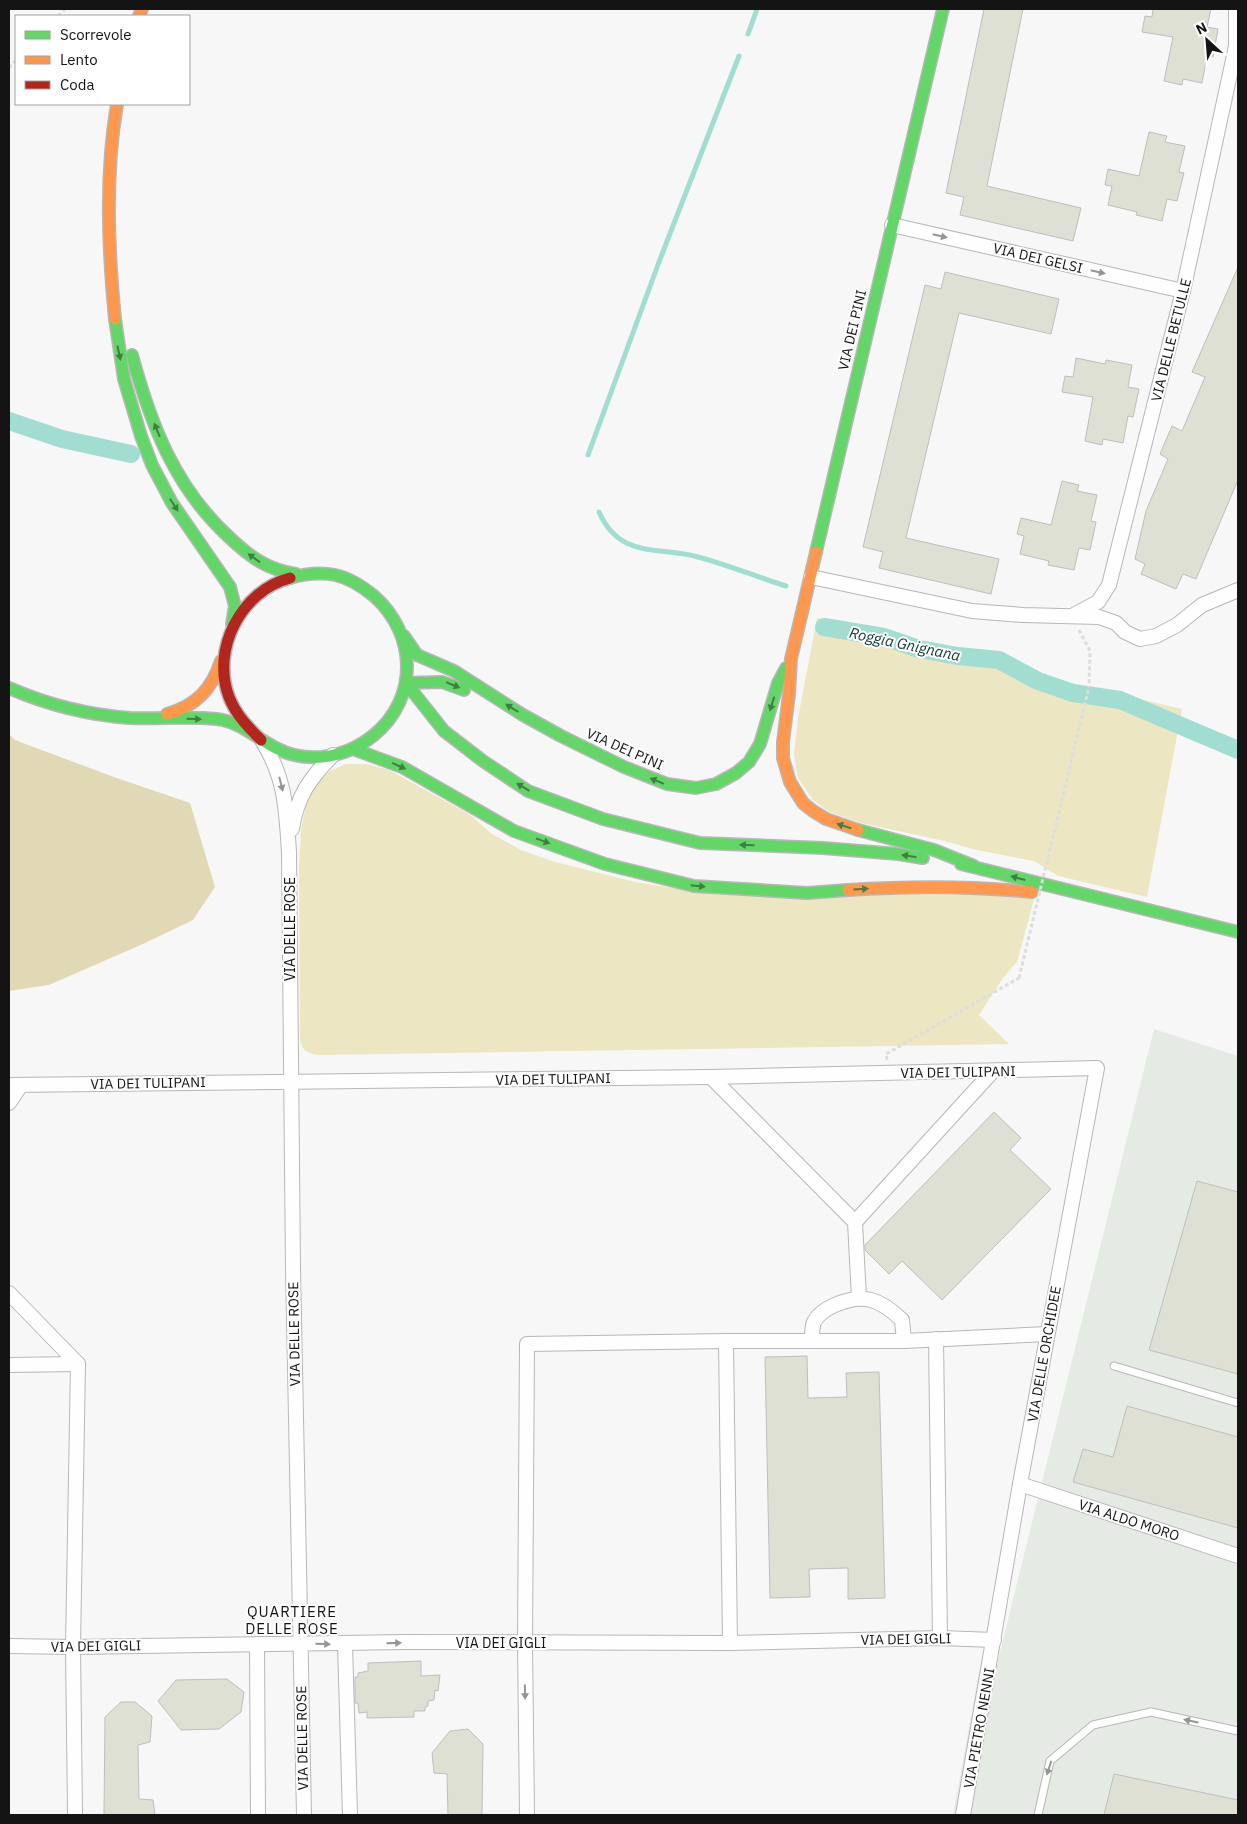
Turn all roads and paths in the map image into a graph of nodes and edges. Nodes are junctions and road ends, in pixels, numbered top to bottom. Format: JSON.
{"nodes":[{"id":1,"x":943,"y":9,"type":"edge"},
{"id":2,"x":1236,"y":9,"type":"edge"},
{"id":3,"x":1237,"y":40,"type":"edge"},
{"id":4,"x":117,"y":105,"type":"edge"},
{"id":5,"x":892,"y":226,"type":"junction"},
{"id":6,"x":110,"y":270,"type":"junction"},
{"id":7,"x":1183,"y":291,"type":"junction"},
{"id":8,"x":298,"y":575,"type":"junction"},
{"id":9,"x":811,"y":578,"type":"junction"},
{"id":10,"x":1238,"y":590,"type":"edge"},
{"id":11,"x":1072,"y":616,"type":"junction"},
{"id":12,"x":232,"y":626,"type":"junction"},
{"id":13,"x":402,"y":634,"type":"junction"},
{"id":14,"x":225,"y":648,"type":"junction"},
{"id":15,"x":791,"y":659,"type":"junction"},
{"id":16,"x":406,"y":683,"type":"junction"},
{"id":17,"x":9,"y":688,"type":"edge"},
{"id":18,"x":146,"y":718,"type":"junction"},
{"id":19,"x":528,"y":730,"type":"dead end"},
{"id":20,"x":783,"y":736,"type":"junction"},
{"id":21,"x":261,"y":740,"type":"junction"},
{"id":22,"x":353,"y":749,"type":"junction"},
{"id":23,"x":772,"y":753,"type":"dead end"},
{"id":24,"x":333,"y":756,"type":"junction"},
{"id":25,"x":760,"y":765,"type":"dead end"},
{"id":26,"x":660,"y":794,"type":"dead end"},
{"id":27,"x":289,"y":852,"type":"junction"},
{"id":28,"x":974,"y":866,"type":"junction"},
{"id":29,"x":1099,"y":899,"type":"junction"},
{"id":30,"x":1238,"y":932,"type":"edge"},
{"id":31,"x":1097,"y":1068,"type":"joint"},
{"id":32,"x":992,"y":1072,"type":"junction"},
{"id":33,"x":888,"y":1074,"type":"junction"},
{"id":34,"x":711,"y":1077,"type":"junction"},
{"id":35,"x":290,"y":1081,"type":"junction"},
{"id":36,"x":15,"y":1085,"type":"edge"},
{"id":37,"x":9,"y":1103,"type":"edge"},
{"id":38,"x":855,"y":1222,"type":"junction"},
{"id":39,"x":9,"y":1293,"type":"edge"},
{"id":40,"x":859,"y":1298,"type":"junction"},
{"id":41,"x":1048,"y":1334,"type":"junction"},
{"id":42,"x":726,"y":1340,"type":"junction"},
{"id":43,"x":936,"y":1340,"type":"junction"},
{"id":44,"x":812,"y":1341,"type":"junction"},
{"id":45,"x":904,"y":1341,"type":"junction"},
{"id":46,"x":9,"y":1364,"type":"edge"},
{"id":47,"x":78,"y":1364,"type":"junction"},
{"id":48,"x":1114,"y":1366,"type":"dead end"},
{"id":49,"x":1238,"y":1403,"type":"edge"},
{"id":50,"x":1020,"y":1484,"type":"junction"},
{"id":51,"x":1238,"y":1556,"type":"edge"},
{"id":52,"x":940,"y":1638,"type":"junction"},
{"id":53,"x":994,"y":1640,"type":"junction"},
{"id":54,"x":301,"y":1643,"type":"junction"},
{"id":55,"x":524,"y":1643,"type":"junction"},
{"id":56,"x":730,"y":1643,"type":"junction"},
{"id":57,"x":257,"y":1644,"type":"junction"},
{"id":58,"x":346,"y":1644,"type":"junction"},
{"id":59,"x":9,"y":1646,"type":"edge"},
{"id":60,"x":73,"y":1647,"type":"junction"},
{"id":61,"x":1238,"y":1731,"type":"edge"},
{"id":62,"x":75,"y":1815,"type":"edge"},
{"id":63,"x":258,"y":1815,"type":"edge"},
{"id":64,"x":304,"y":1815,"type":"edge"},
{"id":65,"x":350,"y":1815,"type":"edge"},
{"id":66,"x":527,"y":1815,"type":"edge"},
{"id":67,"x":963,"y":1815,"type":"edge"},
{"id":68,"x":1038,"y":1815,"type":"edge"}],
"edges":[{"from":1,"to":5,"type":"main road","name":"VIA DEI PINI"},
{"from":2,"to":3,"type":"street","name":"VIA DELLE BETULLE"},
{"from":3,"to":7,"type":"street","name":"VIA DELLE BETULLE"},
{"from":4,"to":6,"type":"main road"},
{"from":5,"to":7,"type":"street","name":"VIA DEI GELSI","one_way":true},
{"from":5,"to":9,"type":"main road","name":"VIA DEI PINI"},
{"from":8,"to":6,"type":"main road","one_way":true},
{"from":6,"to":12,"type":"main road","one_way":true},
{"from":7,"to":11,"type":"street","name":"VIA DELLE BETULLE"},
{"from":8,"to":12,"type":"main road"},
{"from":8,"to":13,"type":"main road"},
{"from":9,"to":11,"type":"street"},
{"from":9,"to":15,"type":"main road","name":"VIA DEI PINI"},
{"from":10,"to":11,"type":"street"},
{"from":11,"to":33,"type":"path","bridge":true},
{"from":12,"to":14,"type":"main road"},
{"from":15,"to":13,"type":"main road","name":"VIA DEI PINI","one_way":true},
{"from":13,"to":16,"type":"main road"},
{"from":14,"to":18,"type":"main road"},
{"from":14,"to":21,"type":"main road"},
{"from":15,"to":20,"type":"main road","name":"VIA DEI PINI"},
{"from":16,"to":19,"type":"main road","one_way":true},
{"from":16,"to":22,"type":"main road"},
{"from":28,"to":16,"type":"main road","one_way":true},
{"from":17,"to":18,"type":"main road"},
{"from":18,"to":21,"type":"main road","one_way":true},
{"from":20,"to":23,"type":"main road","name":"VIA DEI PINI"},
{"from":28,"to":20,"type":"main road","name":"VIA DEI PINI","one_way":true},
{"from":21,"to":24,"type":"main road"},
{"from":21,"to":27,"type":"street","name":"VIA DELLE ROSE","one_way":true},
{"from":22,"to":24,"type":"main road"},
{"from":22,"to":29,"type":"main road","one_way":true},
{"from":24,"to":27,"type":"street","name":"VIA DELLE ROSE"},
{"from":25,"to":26,"type":"main road"},
{"from":27,"to":35,"type":"street","name":"VIA DELLE ROSE"},
{"from":29,"to":28,"type":"main road","one_way":true},
{"from":29,"to":30,"type":"main road"},
{"from":31,"to":32,"type":"street","name":"VIA DEI TULIPANI"},
{"from":31,"to":41,"type":"street","name":"VIA DELLE ORCHIDEE"},
{"from":32,"to":33,"type":"street","name":"VIA DEI TULIPANI"},
{"from":32,"to":38,"type":"street"},
{"from":33,"to":34,"type":"street","name":"VIA DEI TULIPANI"},
{"from":34,"to":35,"type":"street","name":"VIA DEI TULIPANI"},
{"from":34,"to":38,"type":"street"},
{"from":35,"to":36,"type":"street","name":"VIA DEI TULIPANI"},
{"from":35,"to":54,"type":"street","name":"VIA DELLE ROSE"},
{"from":36,"to":37,"type":"street"},
{"from":38,"to":40,"type":"street"},
{"from":39,"to":47,"type":"street"},
{"from":40,"to":44,"type":"street"},
{"from":40,"to":45,"type":"street"},
{"from":41,"to":43,"type":"street"},
{"from":41,"to":50,"type":"street","name":"VIA DELLE ORCHIDEE"},
{"from":42,"to":44,"type":"street"},
{"from":42,"to":55,"type":"street"},
{"from":42,"to":56,"type":"street"},
{"from":43,"to":45,"type":"street"},
{"from":43,"to":52,"type":"street"},
{"from":44,"to":45,"type":"street"},
{"from":46,"to":47,"type":"street"},
{"from":47,"to":60,"type":"street"},
{"from":48,"to":49,"type":"lane"},
{"from":50,"to":51,"type":"street","name":"VIA ALDO MORO"},
{"from":50,"to":53,"type":"street","name":"VIA DELLE ORCHIDEE"},
{"from":52,"to":53,"type":"street","name":"VIA DEI GIGLI"},
{"from":52,"to":56,"type":"street","name":"VIA DEI GIGLI"},
{"from":53,"to":67,"type":"street","name":"VIA PIETRO NENNI"},
{"from":54,"to":57,"type":"street","name":"VIA DEI GIGLI"},
{"from":54,"to":58,"type":"street","name":"VIA DEI GIGLI","one_way":true},
{"from":54,"to":64,"type":"street","name":"VIA DELLE ROSE"},
{"from":55,"to":56,"type":"street","name":"VIA DEI GIGLI"},
{"from":58,"to":55,"type":"street","name":"VIA DEI GIGLI","one_way":true},
{"from":55,"to":66,"type":"street","one_way":true},
{"from":57,"to":60,"type":"street","name":"VIA DEI GIGLI"},
{"from":57,"to":63,"type":"street"},
{"from":58,"to":65,"type":"street"},
{"from":59,"to":60,"type":"street","name":"VIA DEI GIGLI"},
{"from":60,"to":62,"type":"street"},
{"from":61,"to":68,"type":"lane","one_way":true}]}
